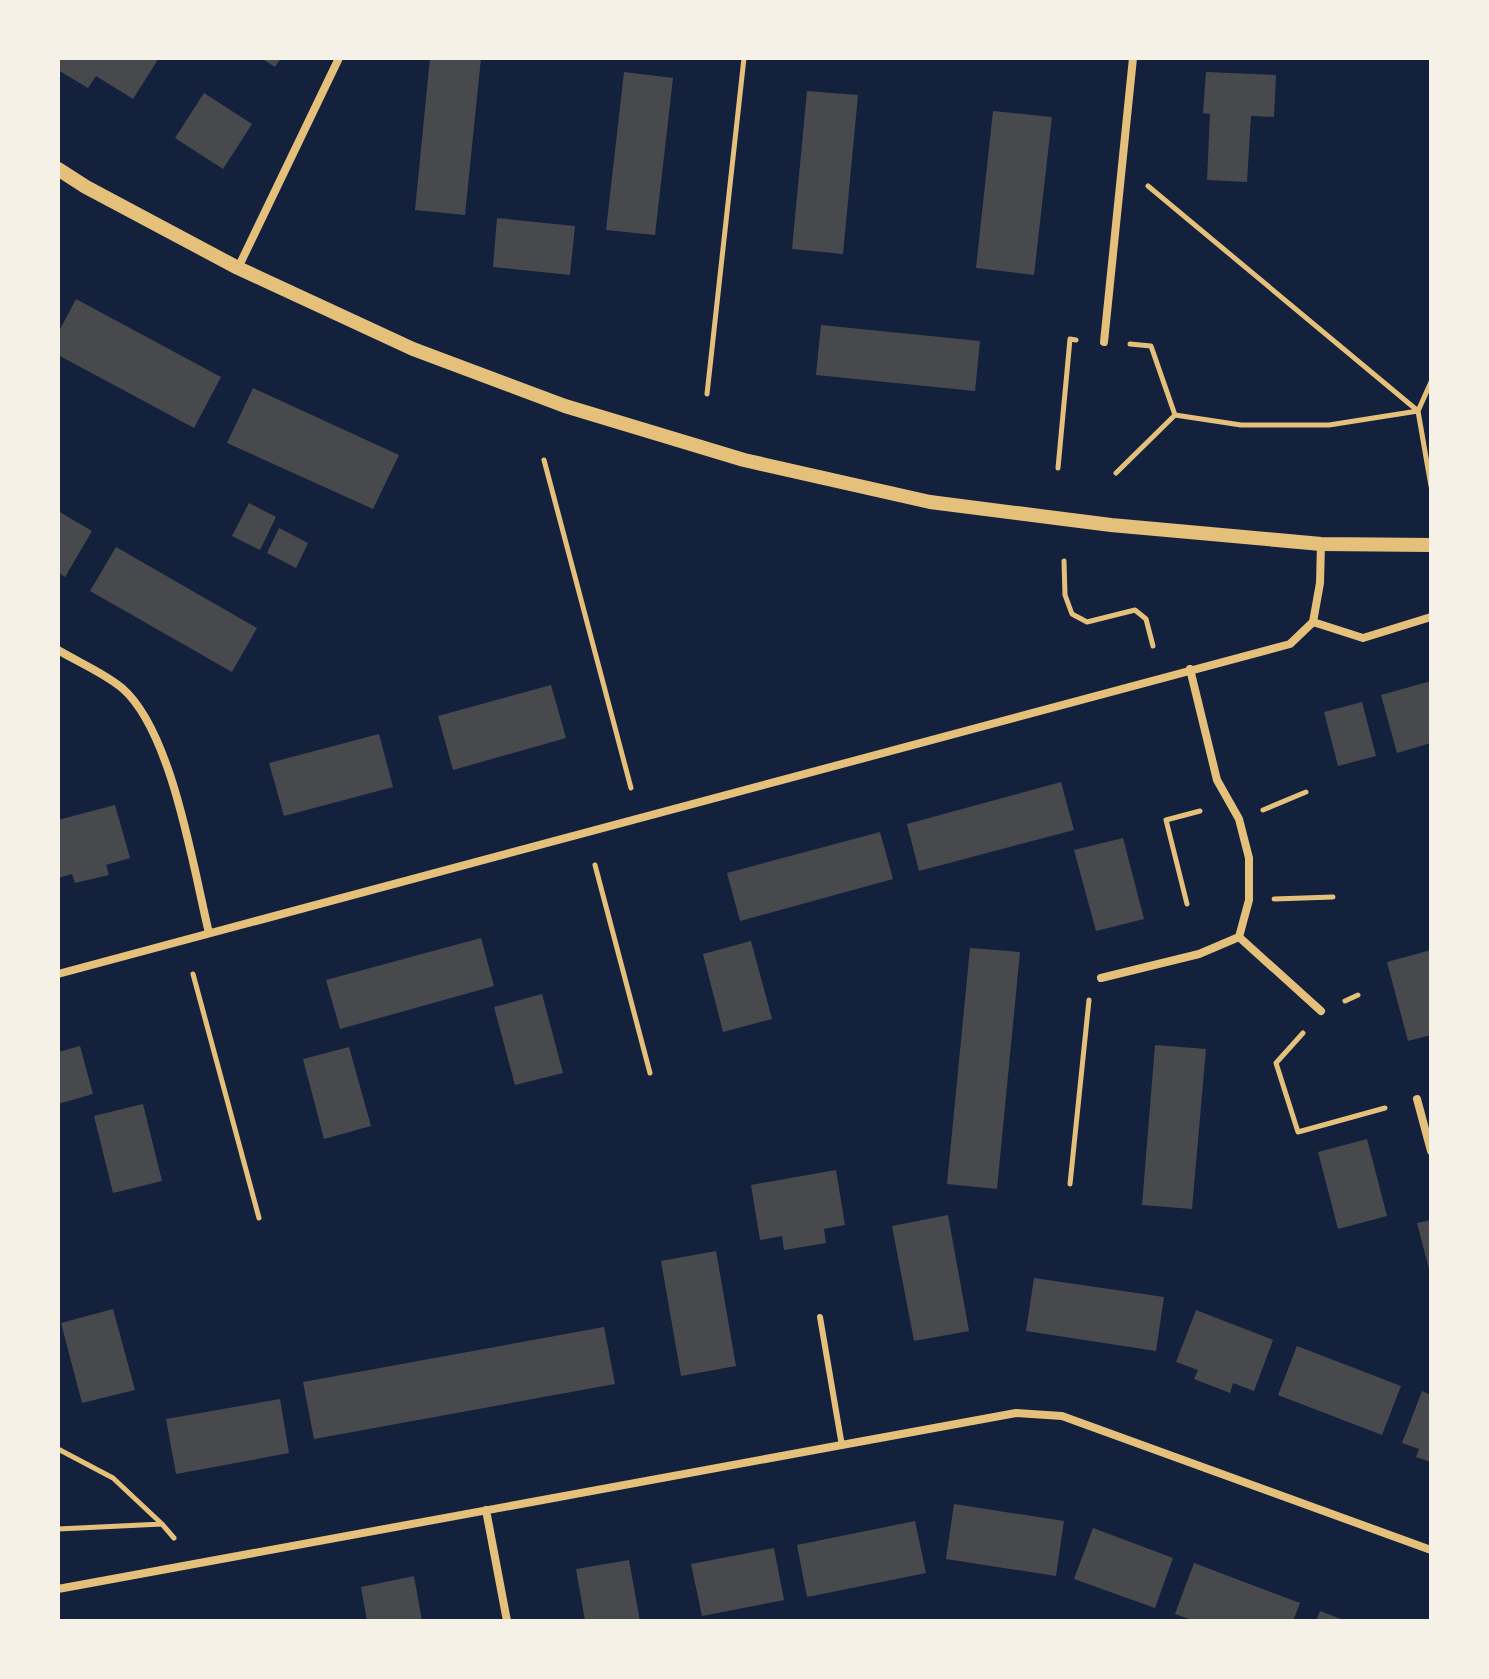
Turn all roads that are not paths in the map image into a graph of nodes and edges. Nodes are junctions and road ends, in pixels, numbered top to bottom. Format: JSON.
{"nodes":[{"id":1,"x":339,"y":58,"type":"edge"},
{"id":2,"x":1133,"y":58,"type":"edge"},
{"id":3,"x":58,"y":169,"type":"edge"},
{"id":4,"x":238,"y":268,"type":"junction"},
{"id":5,"x":1104,"y":342,"type":"road end"},
{"id":6,"x":1321,"y":544,"type":"junction"},
{"id":7,"x":1431,"y":545,"type":"edge"},
{"id":8,"x":1431,"y":617,"type":"edge"},
{"id":9,"x":1313,"y":622,"type":"junction"},
{"id":10,"x":58,"y":650,"type":"edge"},
{"id":11,"x":1190,"y":669,"type":"junction"},
{"id":12,"x":209,"y":933,"type":"junction"},
{"id":13,"x":1239,"y":937,"type":"junction"},
{"id":14,"x":58,"y":974,"type":"edge"},
{"id":15,"x":1101,"y":978,"type":"road end"},
{"id":16,"x":1321,"y":1011,"type":"road end"},
{"id":17,"x":1417,"y":1099,"type":"dead end"},
{"id":18,"x":1431,"y":1151,"type":"edge"},
{"id":19,"x":820,"y":1317,"type":"dead end"},
{"id":20,"x":842,"y":1446,"type":"junction"},
{"id":21,"x":486,"y":1510,"type":"junction"},
{"id":22,"x":1431,"y":1550,"type":"edge"},
{"id":23,"x":58,"y":1589,"type":"edge"},
{"id":24,"x":507,"y":1621,"type":"edge"}],
"edges":[{"from":1,"to":4,"type":"street"},
{"from":2,"to":5,"type":"street"},
{"from":3,"to":4,"type":"street"},
{"from":4,"to":6,"type":"street"},
{"from":6,"to":7,"type":"street"},
{"from":6,"to":9,"type":"street"},
{"from":8,"to":9,"type":"street"},
{"from":9,"to":11,"type":"street"},
{"from":10,"to":12,"type":"street"},
{"from":11,"to":12,"type":"street"},
{"from":11,"to":13,"type":"street"},
{"from":12,"to":14,"type":"street"},
{"from":13,"to":15,"type":"street"},
{"from":13,"to":16,"type":"street"},
{"from":17,"to":18,"type":"street"},
{"from":19,"to":20,"type":"lane"},
{"from":20,"to":21,"type":"street"},
{"from":20,"to":22,"type":"street"},
{"from":21,"to":23,"type":"street"},
{"from":21,"to":24,"type":"street"}]}
